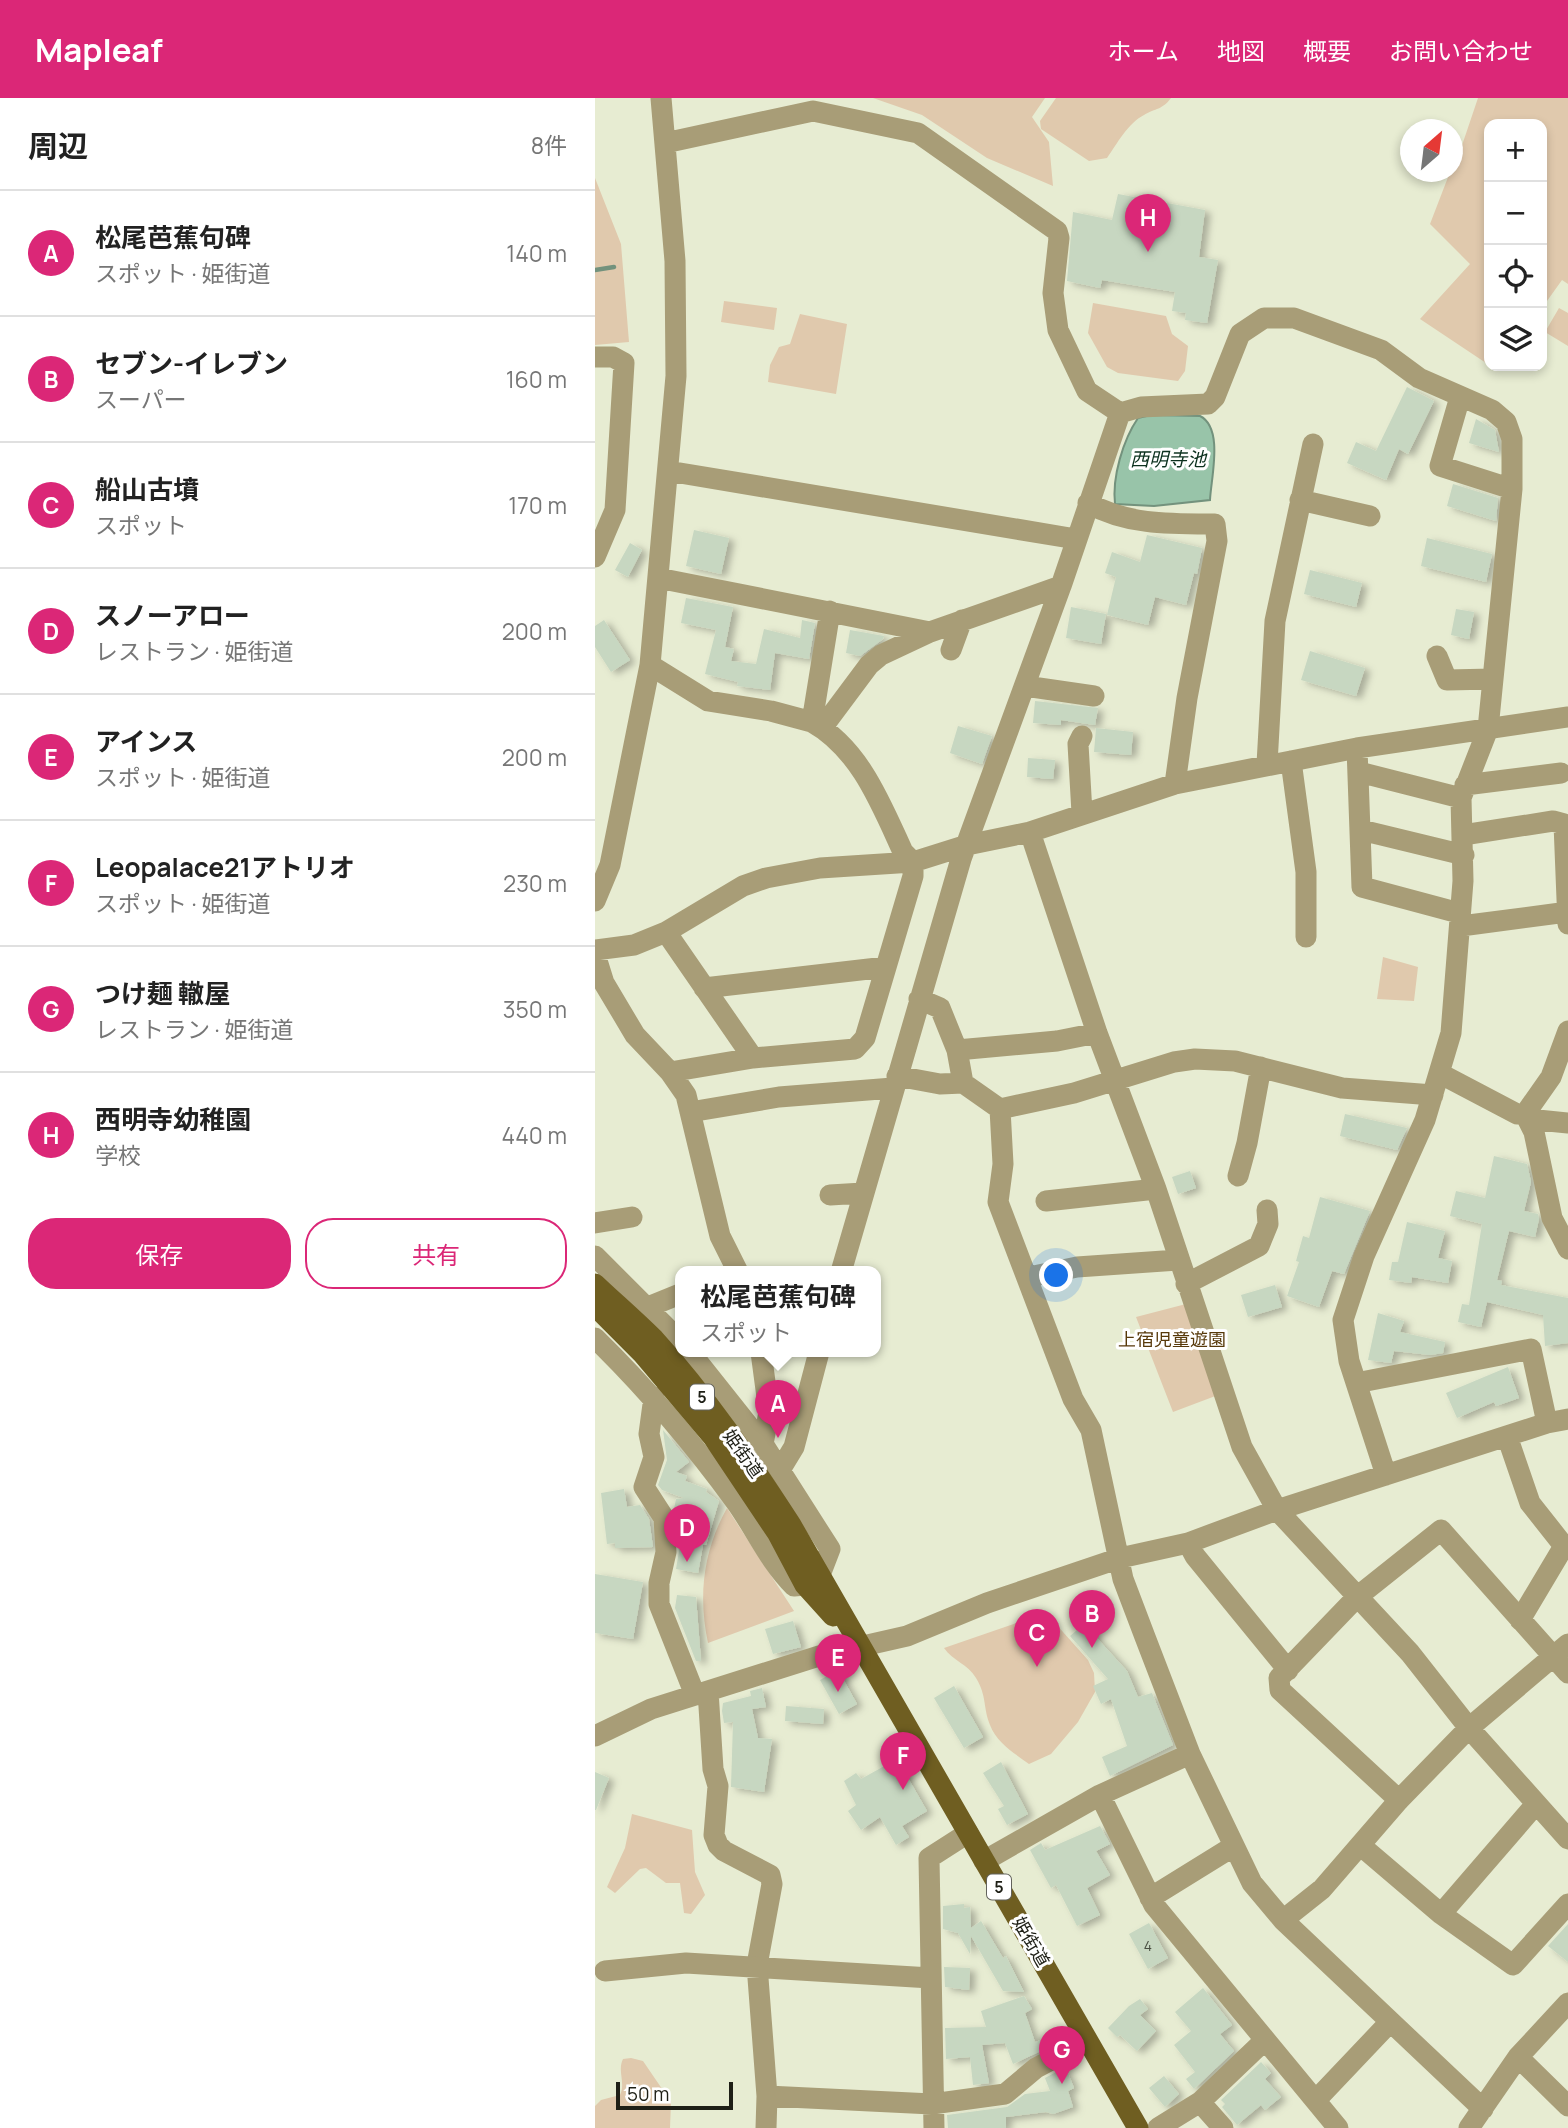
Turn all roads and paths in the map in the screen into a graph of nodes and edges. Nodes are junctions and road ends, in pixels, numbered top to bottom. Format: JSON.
{"nodes":[{"id":1,"x":661,"y":98,"type":"edge"},
{"id":2,"x":798,"y":106,"type":"edge"},
{"id":3,"x":665,"y":143,"type":"junction"},
{"id":4,"x":595,"y":357,"type":"edge"},
{"id":5,"x":1461,"y":397,"type":"junction"},
{"id":6,"x":1120,"y":413,"type":"junction"},
{"id":7,"x":1313,"y":444,"type":"dead end"},
{"id":8,"x":668,"y":471,"type":"junction"},
{"id":9,"x":1512,"y":489,"type":"junction"},
{"id":10,"x":1300,"y":499,"type":"junction"},
{"id":11,"x":1088,"y":503,"type":"junction"},
{"id":12,"x":1370,"y":516,"type":"dead end"},
{"id":13,"x":1076,"y":539,"type":"junction"},
{"id":14,"x":595,"y":557,"type":"edge"},
{"id":15,"x":658,"y":578,"type":"junction"},
{"id":16,"x":1061,"y":586,"type":"junction"},
{"id":17,"x":830,"y":611,"type":"junction"},
{"id":18,"x":962,"y":621,"type":"junction"},
{"id":19,"x":930,"y":632,"type":"junction"},
{"id":20,"x":951,"y":650,"type":"dead end"},
{"id":21,"x":1437,"y":656,"type":"dead end"},
{"id":22,"x":650,"y":665,"type":"junction"},
{"id":23,"x":1493,"y":679,"type":"junction"},
{"id":24,"x":1025,"y":686,"type":"junction"},
{"id":25,"x":1094,"y":696,"type":"dead end"},
{"id":26,"x":1568,"y":717,"type":"edge"},
{"id":27,"x":817,"y":725,"type":"junction"},
{"id":28,"x":1488,"y":729,"type":"junction"},
{"id":29,"x":1082,"y":736,"type":"dead end"},
{"id":30,"x":1357,"y":748,"type":"junction"},
{"id":31,"x":1291,"y":761,"type":"junction"},
{"id":32,"x":1267,"y":764,"type":"junction"},
{"id":33,"x":1359,"y":772,"type":"junction"},
{"id":34,"x":1561,"y":773,"type":"dead end"},
{"id":35,"x":1175,"y":784,"type":"junction"},
{"id":36,"x":1463,"y":792,"type":"junction"},
{"id":37,"x":1082,"y":813,"type":"junction"},
{"id":38,"x":1361,"y":830,"type":"junction"},
{"id":39,"x":1030,"y":832,"type":"junction"},
{"id":40,"x":967,"y":845,"type":"junction"},
{"id":41,"x":1464,"y":845,"type":"junction"},
{"id":42,"x":913,"y":862,"type":"junction"},
{"id":43,"x":595,"y":901,"type":"edge"},
{"id":44,"x":1567,"y":912,"type":"edge"},
{"id":45,"x":1460,"y":919,"type":"junction"},
{"id":46,"x":1568,"y":924,"type":"edge"},
{"id":47,"x":666,"y":932,"type":"junction"},
{"id":48,"x":1306,"y":937,"type":"dead end"},
{"id":49,"x":595,"y":952,"type":"edge"},
{"id":50,"x":886,"y":967,"type":"junction"},
{"id":51,"x":704,"y":988,"type":"junction"},
{"id":52,"x":919,"y":999,"type":"junction"},
{"id":53,"x":1097,"y":1033,"type":"junction"},
{"id":54,"x":1567,"y":1036,"type":"edge"},
{"id":55,"x":957,"y":1050,"type":"junction"},
{"id":56,"x":753,"y":1058,"type":"junction"},
{"id":57,"x":1261,"y":1067,"type":"junction"},
{"id":58,"x":670,"y":1072,"type":"junction"},
{"id":59,"x":1439,"y":1073,"type":"junction"},
{"id":60,"x":1113,"y":1079,"type":"junction"},
{"id":61,"x":895,"y":1082,"type":"junction"},
{"id":62,"x":963,"y":1083,"type":"junction"},
{"id":63,"x":1433,"y":1096,"type":"junction"},
{"id":64,"x":1000,"y":1109,"type":"junction"},
{"id":65,"x":690,"y":1112,"type":"junction"},
{"id":66,"x":1527,"y":1116,"type":"junction"},
{"id":67,"x":1568,"y":1123,"type":"edge"},
{"id":68,"x":1238,"y":1176,"type":"dead end"},
{"id":69,"x":1156,"y":1189,"type":"junction"},
{"id":70,"x":863,"y":1193,"type":"junction"},
{"id":71,"x":830,"y":1195,"type":"dead end"},
{"id":72,"x":1046,"y":1200,"type":"dead end"},
{"id":73,"x":1267,"y":1210,"type":"dead end"},
{"id":74,"x":632,"y":1217,"type":"dead end"},
{"id":75,"x":595,"y":1223,"type":"edge"},
{"id":76,"x":1568,"y":1250,"type":"edge"},
{"id":77,"x":595,"y":1256,"type":"edge"},
{"id":78,"x":1178,"y":1260,"type":"junction"},
{"id":79,"x":735,"y":1266,"type":"edge"},
{"id":80,"x":843,"y":1266,"type":"edge"},
{"id":81,"x":1029,"y":1277,"type":"junction"},
{"id":82,"x":595,"y":1284,"type":"edge"},
{"id":83,"x":1186,"y":1284,"type":"junction"},
{"id":84,"x":675,"y":1296,"type":"edge"},
{"id":85,"x":595,"y":1306,"type":"edge"},
{"id":86,"x":648,"y":1307,"type":"junction"},
{"id":87,"x":675,"y":1336,"type":"edge"},
{"id":88,"x":595,"y":1338,"type":"edge"},
{"id":89,"x":694,"y":1357,"type":"edge"},
{"id":90,"x":762,"y":1357,"type":"edge"},
{"id":91,"x":818,"y":1357,"type":"edge"},
{"id":92,"x":1356,"y":1382,"type":"junction"},
{"id":93,"x":654,"y":1397,"type":"junction"},
{"id":94,"x":1557,"y":1421,"type":"edge"},
{"id":95,"x":1507,"y":1436,"type":"junction"},
{"id":96,"x":763,"y":1444,"type":"junction"},
{"id":97,"x":780,"y":1470,"type":"junction"},
{"id":98,"x":1386,"y":1475,"type":"junction"},
{"id":99,"x":1277,"y":1510,"type":"junction"},
{"id":100,"x":784,"y":1529,"type":"junction"},
{"id":101,"x":1188,"y":1543,"type":"junction"},
{"id":102,"x":1120,"y":1558,"type":"junction"},
{"id":103,"x":813,"y":1580,"type":"junction"},
{"id":104,"x":1357,"y":1597,"type":"junction"},
{"id":105,"x":1520,"y":1620,"type":"junction"},
{"id":106,"x":861,"y":1647,"type":"junction"},
{"id":107,"x":1560,"y":1650,"type":"edge"},
{"id":108,"x":1288,"y":1670,"type":"junction"},
{"id":109,"x":1568,"y":1673,"type":"edge"},
{"id":110,"x":701,"y":1693,"type":"junction"},
{"id":111,"x":1469,"y":1728,"type":"junction"},
{"id":112,"x":595,"y":1736,"type":"edge"},
{"id":113,"x":1190,"y":1754,"type":"junction"},
{"id":114,"x":1100,"y":1795,"type":"junction"},
{"id":115,"x":1399,"y":1800,"type":"junction"},
{"id":116,"x":1536,"y":1804,"type":"junction"},
{"id":117,"x":968,"y":1832,"type":"junction"},
{"id":118,"x":1568,"y":1839,"type":"edge"},
{"id":119,"x":1360,"y":1845,"type":"junction"},
{"id":120,"x":1234,"y":1846,"type":"junction"},
{"id":121,"x":984,"y":1861,"type":"junction"},
{"id":122,"x":1150,"y":1898,"type":"junction"},
{"id":123,"x":1568,"y":1904,"type":"edge"},
{"id":124,"x":1441,"y":1914,"type":"junction"},
{"id":125,"x":1283,"y":1920,"type":"junction"},
{"id":126,"x":757,"y":1965,"type":"junction"},
{"id":127,"x":605,"y":1971,"type":"dead end"},
{"id":128,"x":931,"y":1978,"type":"junction"},
{"id":129,"x":1568,"y":2003,"type":"edge"},
{"id":130,"x":1390,"y":2022,"type":"junction"},
{"id":131,"x":1087,"y":2040,"type":"junction"},
{"id":132,"x":1265,"y":2040,"type":"junction"},
{"id":133,"x":1518,"y":2057,"type":"junction"},
{"id":134,"x":767,"y":2096,"type":"junction"},
{"id":135,"x":1316,"y":2100,"type":"junction"},
{"id":136,"x":1199,"y":2102,"type":"junction"},
{"id":137,"x":932,"y":2104,"type":"junction"},
{"id":138,"x":1568,"y":2106,"type":"edge"},
{"id":139,"x":1483,"y":2109,"type":"junction"},
{"id":140,"x":766,"y":2128,"type":"edge"},
{"id":141,"x":934,"y":2128,"type":"edge"},
{"id":142,"x":1138,"y":2128,"type":"edge"},
{"id":143,"x":1158,"y":2128,"type":"edge"},
{"id":144,"x":1223,"y":2128,"type":"edge"},
{"id":145,"x":1338,"y":2128,"type":"edge"},
{"id":146,"x":1469,"y":2128,"type":"edge"}],
"edges":[{"from":1,"to":3,"type":"street"},
{"from":2,"to":3,"type":"street"},
{"from":2,"to":6,"type":"street"},
{"from":3,"to":8,"type":"street"},
{"from":4,"to":14,"type":"street"},
{"from":5,"to":6,"type":"street"},
{"from":5,"to":9,"type":"street"},
{"from":5,"to":9,"type":"street"},
{"from":6,"to":11,"type":"street"},
{"from":7,"to":10,"type":"street"},
{"from":8,"to":13,"type":"street"},
{"from":8,"to":15,"type":"street"},
{"from":9,"to":23,"type":"street"},
{"from":10,"to":12,"type":"street"},
{"from":10,"to":32,"type":"street"},
{"from":11,"to":13,"type":"street"},
{"from":11,"to":35,"type":"street"},
{"from":13,"to":16,"type":"street"},
{"from":15,"to":17,"type":"street"},
{"from":15,"to":22,"type":"street"},
{"from":16,"to":18,"type":"street"},
{"from":16,"to":24,"type":"street"},
{"from":17,"to":19,"type":"street"},
{"from":17,"to":27,"type":"street"},
{"from":18,"to":19,"type":"street"},
{"from":18,"to":20,"type":"street"},
{"from":19,"to":27,"type":"street"},
{"from":21,"to":23,"type":"street"},
{"from":22,"to":27,"type":"street"},
{"from":22,"to":43,"type":"street"},
{"from":23,"to":28,"type":"street"},
{"from":24,"to":25,"type":"street"},
{"from":24,"to":40,"type":"street"},
{"from":26,"to":28,"type":"street"},
{"from":27,"to":42,"type":"street"},
{"from":28,"to":30,"type":"street"},
{"from":28,"to":36,"type":"street"},
{"from":29,"to":37,"type":"street"},
{"from":30,"to":31,"type":"street"},
{"from":30,"to":33,"type":"street"},
{"from":31,"to":32,"type":"street"},
{"from":31,"to":48,"type":"street"},
{"from":32,"to":35,"type":"street"},
{"from":33,"to":36,"type":"street"},
{"from":33,"to":38,"type":"street"},
{"from":34,"to":36,"type":"street"},
{"from":35,"to":37,"type":"street"},
{"from":36,"to":41,"type":"street"},
{"from":37,"to":39,"type":"street"},
{"from":38,"to":41,"type":"street"},
{"from":38,"to":45,"type":"street"},
{"from":39,"to":40,"type":"street"},
{"from":39,"to":53,"type":"street"},
{"from":40,"to":42,"type":"street"},
{"from":40,"to":52,"type":"street"},
{"from":41,"to":44,"type":"street"},
{"from":41,"to":45,"type":"street"},
{"from":42,"to":47,"type":"street"},
{"from":42,"to":50,"type":"street"},
{"from":44,"to":45,"type":"street"},
{"from":44,"to":46,"type":"street"},
{"from":45,"to":59,"type":"street"},
{"from":47,"to":49,"type":"street"},
{"from":47,"to":51,"type":"street"},
{"from":49,"to":58,"type":"street"},
{"from":50,"to":51,"type":"street"},
{"from":50,"to":56,"type":"street"},
{"from":51,"to":56,"type":"street"},
{"from":52,"to":55,"type":"street"},
{"from":52,"to":61,"type":"street"},
{"from":53,"to":55,"type":"street"},
{"from":53,"to":60,"type":"street"},
{"from":54,"to":66,"type":"street"},
{"from":55,"to":62,"type":"street"},
{"from":56,"to":58,"type":"street"},
{"from":57,"to":60,"type":"street"},
{"from":57,"to":63,"type":"street"},
{"from":57,"to":68,"type":"street"},
{"from":58,"to":65,"type":"street"},
{"from":59,"to":63,"type":"street"},
{"from":59,"to":66,"type":"street"},
{"from":60,"to":64,"type":"street"},
{"from":60,"to":69,"type":"street"},
{"from":61,"to":62,"type":"street"},
{"from":61,"to":65,"type":"street"},
{"from":61,"to":70,"type":"street"},
{"from":62,"to":64,"type":"street"},
{"from":63,"to":92,"type":"street"},
{"from":64,"to":81,"type":"street"},
{"from":65,"to":79,"type":"street"},
{"from":66,"to":67,"type":"street"},
{"from":66,"to":76,"type":"street"},
{"from":69,"to":72,"type":"street"},
{"from":69,"to":78,"type":"street"},
{"from":70,"to":71,"type":"street"},
{"from":70,"to":80,"type":"street"},
{"from":73,"to":83,"type":"street"},
{"from":74,"to":75,"type":"street"},
{"from":77,"to":86,"type":"street"},
{"from":78,"to":81,"type":"street"},
{"from":78,"to":83,"type":"street"},
{"from":81,"to":102,"type":"street"},
{"from":82,"to":100,"type":"main road","name":"姫街道","number":"5"},
{"from":83,"to":99,"type":"street"},
{"from":84,"to":86,"type":"street"},
{"from":85,"to":100,"type":"main road","name":"姫街道","number":"5"},
{"from":86,"to":87,"type":"street"},
{"from":88,"to":93,"type":"street"},
{"from":89,"to":96,"type":"street"},
{"from":90,"to":96,"type":"street"},
{"from":91,"to":97,"type":"street"},
{"from":92,"to":94,"type":"street"},
{"from":92,"to":98,"type":"street"},
{"from":93,"to":103,"type":"street"},
{"from":93,"to":110,"type":"street"},
{"from":94,"to":95,"type":"street"},
{"from":95,"to":98,"type":"street"},
{"from":95,"to":105,"type":"street"},
{"from":96,"to":97,"type":"street"},
{"from":97,"to":103,"type":"street"},
{"from":98,"to":99,"type":"street"},
{"from":99,"to":101,"type":"street"},
{"from":99,"to":104,"type":"street"},
{"from":100,"to":103,"type":"main road","name":"姫街道","number":"5"},
{"from":101,"to":102,"type":"street"},
{"from":101,"to":108,"type":"street"},
{"from":102,"to":106,"type":"street"},
{"from":102,"to":113,"type":"street"},
{"from":103,"to":106,"type":"main road","name":"姫街道","number":"5"},
{"from":104,"to":105,"type":"street"},
{"from":104,"to":108,"type":"street"},
{"from":104,"to":111,"type":"street"},
{"from":105,"to":107,"type":"street"},
{"from":106,"to":110,"type":"street"},
{"from":106,"to":117,"type":"main road","name":"姫街道","number":"5"},
{"from":107,"to":109,"type":"street"},
{"from":107,"to":111,"type":"street"},
{"from":108,"to":115,"type":"street"},
{"from":110,"to":112,"type":"street"},
{"from":110,"to":126,"type":"street"},
{"from":111,"to":115,"type":"street"},
{"from":111,"to":116,"type":"street"},
{"from":113,"to":114,"type":"street"},
{"from":113,"to":120,"type":"street"},
{"from":114,"to":121,"type":"street"},
{"from":114,"to":122,"type":"street"},
{"from":115,"to":119,"type":"street"},
{"from":116,"to":118,"type":"street"},
{"from":116,"to":124,"type":"street"},
{"from":117,"to":121,"type":"main road","name":"姫街道","number":"5"},
{"from":117,"to":128,"type":"street"},
{"from":119,"to":124,"type":"street"},
{"from":119,"to":125,"type":"street"},
{"from":120,"to":122,"type":"street"},
{"from":120,"to":125,"type":"street"},
{"from":121,"to":131,"type":"main road","name":"姫街道","number":"5"},
{"from":122,"to":132,"type":"street"},
{"from":123,"to":124,"type":"street"},
{"from":125,"to":130,"type":"street"},
{"from":126,"to":127,"type":"street"},
{"from":126,"to":128,"type":"street"},
{"from":126,"to":134,"type":"street"},
{"from":128,"to":137,"type":"street"},
{"from":129,"to":133,"type":"street"},
{"from":130,"to":135,"type":"street"},
{"from":130,"to":139,"type":"street"},
{"from":131,"to":137,"type":"street"},
{"from":131,"to":142,"type":"main road","name":"姫街道","number":"5"},
{"from":132,"to":135,"type":"street"},
{"from":132,"to":136,"type":"street"},
{"from":133,"to":138,"type":"street"},
{"from":133,"to":139,"type":"street"},
{"from":134,"to":137,"type":"street"},
{"from":134,"to":140,"type":"street"},
{"from":135,"to":145,"type":"street"},
{"from":136,"to":143,"type":"street"},
{"from":136,"to":144,"type":"street"},
{"from":137,"to":141,"type":"street"},
{"from":139,"to":146,"type":"street"}]}
